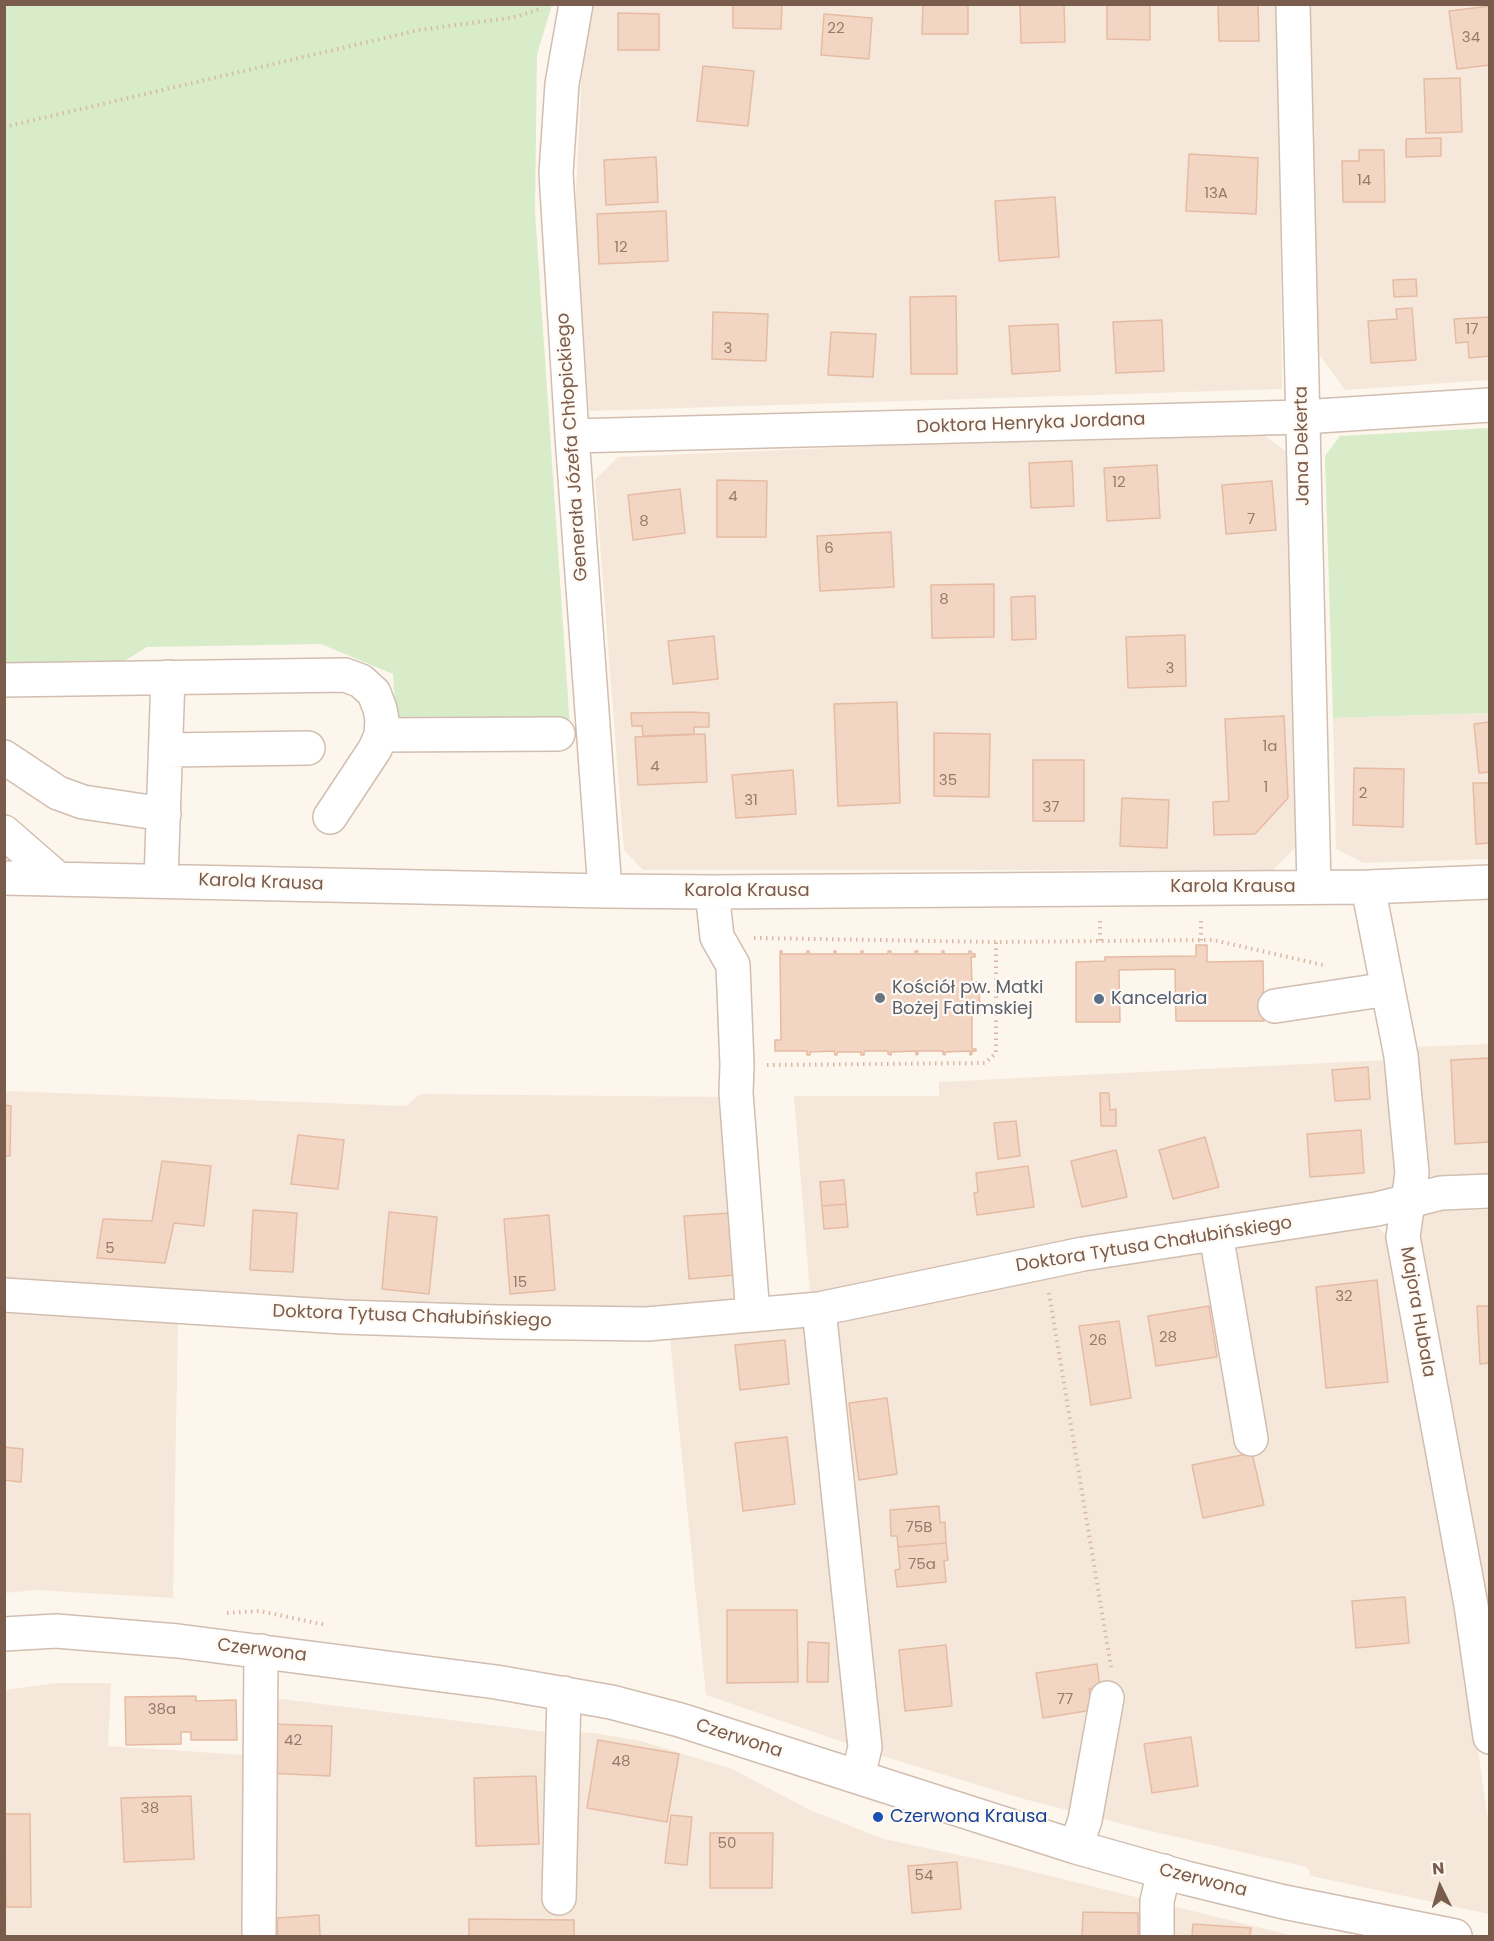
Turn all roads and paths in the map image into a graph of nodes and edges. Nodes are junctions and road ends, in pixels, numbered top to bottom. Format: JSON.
{"nodes":[{"id":1,"x":1293,"y":4,"type":"edge"},
{"id":2,"x":560,"y":6,"type":"edge"},
{"id":3,"x":4,"y":127,"type":"edge"},
{"id":4,"x":1490,"y":405,"type":"edge"},
{"id":5,"x":1302,"y":417,"type":"junction"},
{"id":6,"x":572,"y":436,"type":"junction"},
{"id":7,"x":168,"y":677,"type":"junction"},
{"id":8,"x":4,"y":680,"type":"edge"},
{"id":9,"x":558,"y":734,"type":"dead end"},
{"id":10,"x":381,"y":735,"type":"junction"},
{"id":11,"x":308,"y":748,"type":"dead end"},
{"id":12,"x":166,"y":750,"type":"junction"},
{"id":13,"x":4,"y":758,"type":"edge"},
{"id":14,"x":164,"y":814,"type":"junction"},
{"id":15,"x":330,"y":817,"type":"dead end"},
{"id":16,"x":4,"y":832,"type":"edge"},
{"id":17,"x":4,"y":878,"type":"edge"},
{"id":18,"x":58,"y":879,"type":"junction"},
{"id":19,"x":161,"y":880,"type":"junction"},
{"id":20,"x":1490,"y":882,"type":"edge"},
{"id":21,"x":1314,"y":887,"type":"junction"},
{"id":22,"x":1368,"y":887,"type":"junction"},
{"id":23,"x":605,"y":891,"type":"junction"},
{"id":24,"x":712,"y":892,"type":"junction"},
{"id":25,"x":1100,"y":914,"type":"dead end"},
{"id":26,"x":1201,"y":914,"type":"dead end"},
{"id":27,"x":717,"y":937,"type":"junction"},
{"id":28,"x":1100,"y":941,"type":"junction"},
{"id":29,"x":1201,"y":941,"type":"junction"},
{"id":30,"x":996,"y":942,"type":"junction"},
{"id":31,"x":1334,"y":967,"type":"dead end"},
{"id":32,"x":1388,"y":989,"type":"junction"},
{"id":33,"x":1275,"y":1006,"type":"dead end"},
{"id":34,"x":737,"y":1065,"type":"junction"},
{"id":35,"x":1490,"y":1191,"type":"edge"},
{"id":36,"x":1408,"y":1200,"type":"junction"},
{"id":37,"x":1216,"y":1234,"type":"junction"},
{"id":38,"x":1034,"y":1264,"type":"junction"},
{"id":39,"x":4,"y":1295,"type":"edge"},
{"id":40,"x":819,"y":1309,"type":"junction"},
{"id":41,"x":753,"y":1315,"type":"junction"},
{"id":42,"x":1251,"y":1439,"type":"dead end"},
{"id":43,"x":4,"y":1634,"type":"edge"},
{"id":44,"x":261,"y":1651,"type":"junction"},
{"id":45,"x":564,"y":1693,"type":"junction"},
{"id":46,"x":1107,"y":1698,"type":"joint"},
{"id":47,"x":1490,"y":1737,"type":"edge"},
{"id":48,"x":858,"y":1777,"type":"junction"},
{"id":49,"x":1076,"y":1847,"type":"junction"},
{"id":50,"x":1164,"y":1871,"type":"junction"},
{"id":51,"x":559,"y":1898,"type":"dead end"},
{"id":52,"x":259,"y":1932,"type":"dead end"},
{"id":53,"x":1402,"y":1932,"type":"edge"},
{"id":54,"x":1157,"y":1936,"type":"edge"},
{"id":55,"x":1455,"y":1936,"type":"edge"}],
"edges":[{"from":1,"to":5,"type":"street","name":"Jana Dekerta"},
{"from":2,"to":3,"type":"path"},
{"from":2,"to":6,"type":"street","name":"Generała Józefa Chłopickiego"},
{"from":4,"to":5,"type":"street","name":"Doktora Henryka Jordana"},
{"from":5,"to":6,"type":"street","name":"Doktora Henryka Jordana"},
{"from":5,"to":21,"type":"street","name":"Jana Dekerta"},
{"from":6,"to":23,"type":"street","name":"Generała Józefa Chłopickiego"},
{"from":7,"to":8,"type":"street"},
{"from":7,"to":10,"type":"street"},
{"from":7,"to":12,"type":"street"},
{"from":9,"to":10,"type":"street"},
{"from":10,"to":15,"type":"street"},
{"from":11,"to":12,"type":"street"},
{"from":12,"to":14,"type":"street"},
{"from":13,"to":14,"type":"street"},
{"from":14,"to":19,"type":"street"},
{"from":16,"to":18,"type":"street"},
{"from":17,"to":18,"type":"street","name":"Karola Krausa"},
{"from":18,"to":19,"type":"street","name":"Karola Krausa"},
{"from":19,"to":23,"type":"street","name":"Karola Krausa"},
{"from":20,"to":22,"type":"street","name":"Karola Krausa"},
{"from":21,"to":22,"type":"street","name":"Karola Krausa"},
{"from":21,"to":24,"type":"street","name":"Karola Krausa"},
{"from":22,"to":32,"type":"street","name":"Majora Hubala"},
{"from":23,"to":24,"type":"street","name":"Karola Krausa"},
{"from":24,"to":27,"type":"street"},
{"from":25,"to":28,"type":"path"},
{"from":26,"to":29,"type":"path"},
{"from":27,"to":30,"type":"path"},
{"from":27,"to":34,"type":"street"},
{"from":28,"to":29,"type":"path"},
{"from":28,"to":30,"type":"path"},
{"from":29,"to":31,"type":"path"},
{"from":30,"to":34,"type":"path"},
{"from":32,"to":33,"type":"street"},
{"from":32,"to":36,"type":"street","name":"Majora Hubala"},
{"from":34,"to":41,"type":"street"},
{"from":35,"to":36,"type":"street","name":"Doktora Tytusa Chałubińskiego"},
{"from":36,"to":37,"type":"street","name":"Doktora Tytusa Chałubińskiego"},
{"from":36,"to":47,"type":"street","name":"Majora Hubala"},
{"from":37,"to":38,"type":"street","name":"Doktora Tytusa Chałubińskiego"},
{"from":37,"to":42,"type":"street"},
{"from":38,"to":40,"type":"street","name":"Doktora Tytusa Chałubińskiego"},
{"from":38,"to":46,"type":"path"},
{"from":39,"to":41,"type":"street","name":"Doktora Tytusa Chałubińskiego"},
{"from":40,"to":41,"type":"street","name":"Doktora Tytusa Chałubińskiego"},
{"from":40,"to":48,"type":"street"},
{"from":43,"to":44,"type":"street","name":"Czerwona"},
{"from":44,"to":45,"type":"street","name":"Czerwona"},
{"from":44,"to":52,"type":"street"},
{"from":45,"to":48,"type":"street","name":"Czerwona"},
{"from":45,"to":51,"type":"street"},
{"from":46,"to":49,"type":"street"},
{"from":48,"to":49,"type":"street","name":"Czerwona"},
{"from":49,"to":50,"type":"street","name":"Czerwona"},
{"from":50,"to":53,"type":"street","name":"Czerwona"},
{"from":50,"to":54,"type":"street"},
{"from":53,"to":55,"type":"street","name":"Czerwona"}]}
